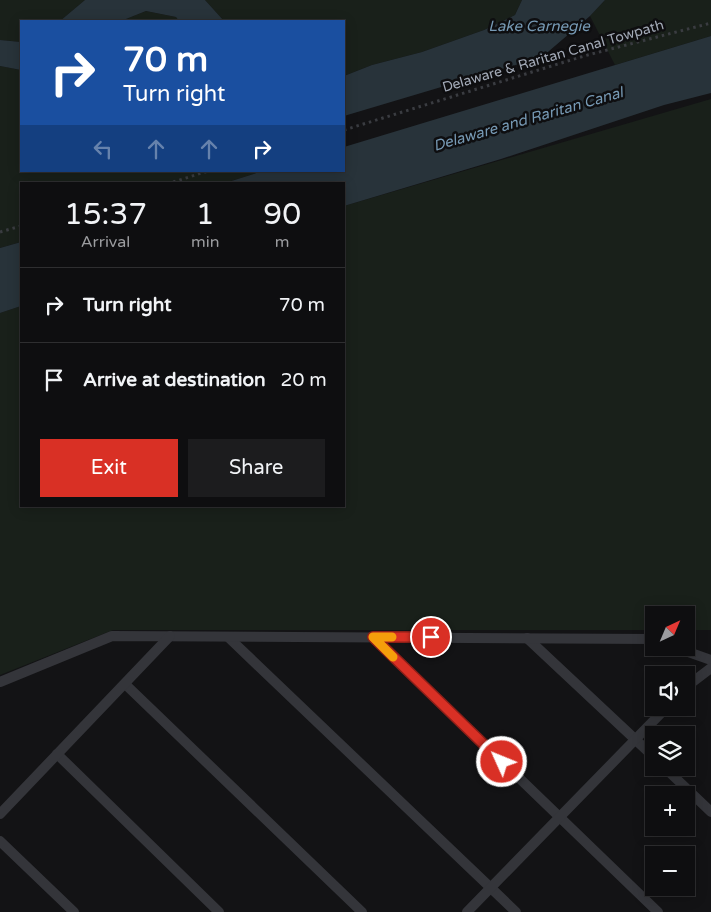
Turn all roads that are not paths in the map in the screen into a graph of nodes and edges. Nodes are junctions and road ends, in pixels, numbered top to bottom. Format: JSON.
{"nodes":[{"id":1,"x":170,"y":636,"type":"junction"},
{"id":2,"x":228,"y":636,"type":"junction"},
{"id":3,"x":373,"y":637,"type":"junction"},
{"id":4,"x":527,"y":638,"type":"junction"},
{"id":5,"x":645,"y":639,"type":"edge"},
{"id":6,"x":695,"y":654,"type":"edge"},
{"id":7,"x":711,"y":660,"type":"edge"},
{"id":8,"x":711,"y":668,"type":"edge"},
{"id":9,"x":695,"y":680,"type":"edge"},
{"id":10,"x":0,"y":682,"type":"edge"},
{"id":11,"x":125,"y":684,"type":"junction"},
{"id":12,"x":658,"y":716,"type":"edge"},
{"id":13,"x":636,"y":739,"type":"junction"},
{"id":14,"x":645,"y":748,"type":"edge"},
{"id":15,"x":57,"y":754,"type":"junction"},
{"id":16,"x":673,"y":776,"type":"edge"},
{"id":17,"x":711,"y":812,"type":"edge"},
{"id":18,"x":0,"y":814,"type":"edge"},
{"id":19,"x":560,"y":817,"type":"junction"},
{"id":20,"x":0,"y":841,"type":"edge"},
{"id":21,"x":491,"y":888,"type":"junction"},
{"id":22,"x":74,"y":912,"type":"edge"},
{"id":23,"x":219,"y":912,"type":"edge"},
{"id":24,"x":362,"y":912,"type":"edge"},
{"id":25,"x":467,"y":912,"type":"edge"},
{"id":26,"x":516,"y":912,"type":"edge"},
{"id":27,"x":658,"y":912,"type":"edge"}],
"edges":[{"from":1,"to":2,"type":"lane"},
{"from":1,"to":10,"type":"lane"},
{"from":1,"to":11,"type":"lane"},
{"from":2,"to":3,"type":"lane"},
{"from":2,"to":21,"type":"lane"},
{"from":3,"to":4,"type":"lane"},
{"from":3,"to":19,"type":"lane"},
{"from":4,"to":5,"type":"lane"},
{"from":4,"to":13,"type":"lane"},
{"from":6,"to":7,"type":"lane"},
{"from":8,"to":9,"type":"lane"},
{"from":11,"to":15,"type":"lane"},
{"from":11,"to":24,"type":"lane"},
{"from":12,"to":13,"type":"lane"},
{"from":13,"to":14,"type":"lane"},
{"from":13,"to":19,"type":"lane"},
{"from":15,"to":18,"type":"lane"},
{"from":15,"to":23,"type":"lane"},
{"from":16,"to":17,"type":"lane"},
{"from":19,"to":21,"type":"lane"},
{"from":19,"to":27,"type":"lane"},
{"from":20,"to":22,"type":"lane"},
{"from":21,"to":25,"type":"lane"},
{"from":21,"to":26,"type":"lane"}]}
